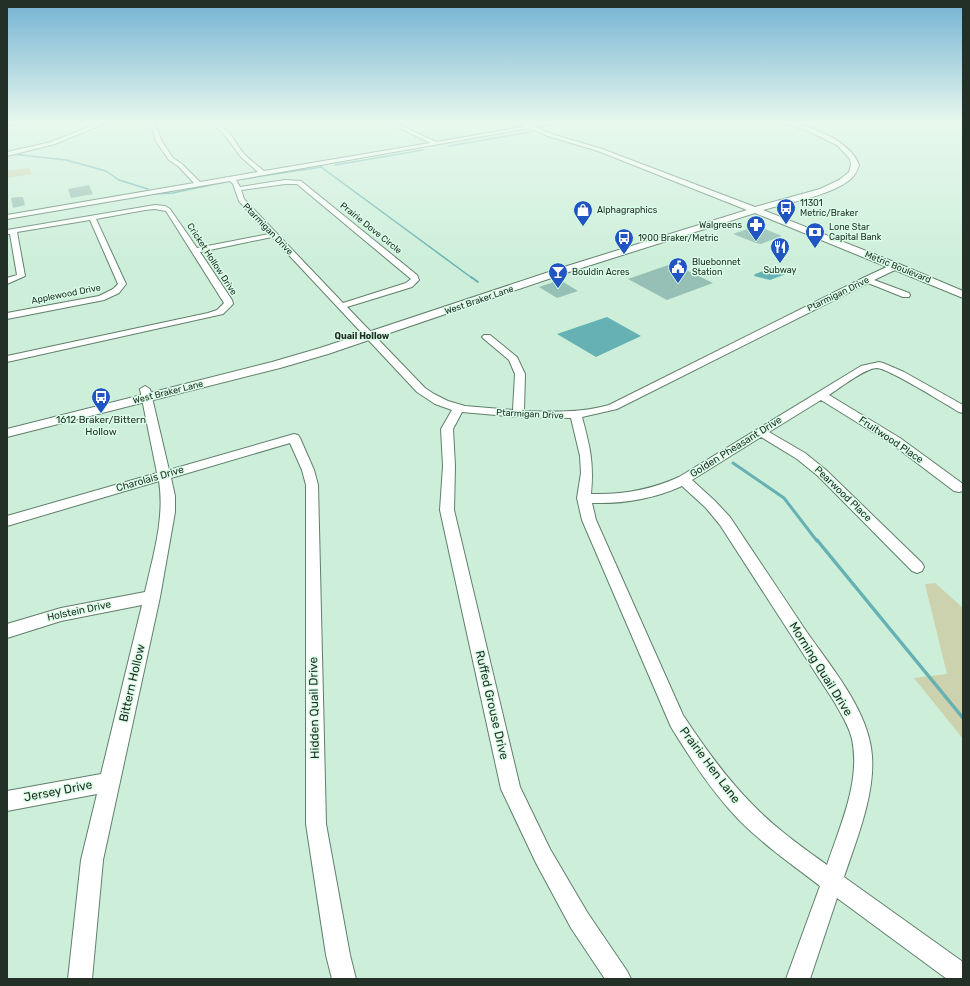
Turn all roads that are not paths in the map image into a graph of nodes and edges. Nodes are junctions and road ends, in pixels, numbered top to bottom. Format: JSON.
{"nodes":[{"id":1,"x":183,"y":168,"type":"edge"},
{"id":2,"x":257,"y":168,"type":"edge"},
{"id":3,"x":292,"y":168,"type":"edge"},
{"id":4,"x":652,"y":168,"type":"edge"},
{"id":5,"x":854,"y":168,"type":"edge"},
{"id":6,"x":263,"y":173,"type":"junction"},
{"id":7,"x":836,"y":176,"type":"dead end"},
{"id":8,"x":231,"y":178,"type":"junction"},
{"id":9,"x":198,"y":184,"type":"junction"},
{"id":10,"x":238,"y":189,"type":"junction"},
{"id":11,"x":752,"y":207,"type":"junction"},
{"id":12,"x":7,"y":217,"type":"edge"},
{"id":13,"x":92,"y":217,"type":"junction"},
{"id":14,"x":10,"y":232,"type":"edge"},
{"id":15,"x":273,"y":235,"type":"junction"},
{"id":16,"x":196,"y":251,"type":"junction"},
{"id":17,"x":896,"y":266,"type":"junction"},
{"id":18,"x":20,"y":271,"type":"junction"},
{"id":19,"x":7,"y":274,"type":"edge"},
{"id":20,"x":866,"y":280,"type":"junction"},
{"id":21,"x":7,"y":281,"type":"edge"},
{"id":22,"x":963,"y":285,"type":"edge"},
{"id":23,"x":906,"y":295,"type":"dead end"},
{"id":24,"x":963,"y":295,"type":"edge"},
{"id":25,"x":341,"y":306,"type":"junction"},
{"id":26,"x":7,"y":316,"type":"edge"},
{"id":27,"x":367,"y":334,"type":"junction"},
{"id":28,"x":487,"y":337,"type":"dead end"},
{"id":29,"x":7,"y":359,"type":"edge"},
{"id":30,"x":147,"y":393,"type":"junction"},
{"id":31,"x":821,"y":395,"type":"junction"},
{"id":32,"x":459,"y":408,"type":"junction"},
{"id":33,"x":963,"y":410,"type":"edge"},
{"id":34,"x":518,"y":414,"type":"junction"},
{"id":35,"x":576,"y":416,"type":"junction"},
{"id":36,"x":7,"y":423,"type":"edge"},
{"id":37,"x":761,"y":432,"type":"junction"},
{"id":38,"x":7,"y":433,"type":"edge"},
{"id":39,"x":294,"y":438,"type":"joint"},
{"id":40,"x":164,"y":475,"type":"junction"},
{"id":41,"x":683,"y":480,"type":"junction"},
{"id":42,"x":959,"y":488,"type":"dead end"},
{"id":43,"x":584,"y":498,"type":"junction"},
{"id":44,"x":7,"y":521,"type":"edge"},
{"id":45,"x":917,"y":567,"type":"dead end"},
{"id":46,"x":152,"y":597,"type":"junction"},
{"id":47,"x":7,"y":631,"type":"edge"},
{"id":48,"x":109,"y":782,"type":"junction"},
{"id":49,"x":7,"y":801,"type":"edge"},
{"id":50,"x":832,"y":883,"type":"junction"},
{"id":51,"x":963,"y":976,"type":"edge"},
{"id":52,"x":80,"y":979,"type":"edge"},
{"id":53,"x":344,"y":979,"type":"edge"},
{"id":54,"x":619,"y":979,"type":"edge"},
{"id":55,"x":798,"y":979,"type":"edge"}],
"edges":[{"from":1,"to":9,"type":"street"},
{"from":2,"to":6,"type":"street"},
{"from":3,"to":6,"type":"street"},
{"from":4,"to":11,"type":"main road","name":"Metric Boulevard"},
{"from":5,"to":11,"type":"main road","name":"West Braker Lane"},
{"from":6,"to":8,"type":"street"},
{"from":7,"to":11,"type":"main road","name":"West Braker Lane"},
{"from":8,"to":9,"type":"street"},
{"from":8,"to":10,"type":"street","name":"Ptarmigan Drive"},
{"from":9,"to":12,"type":"street"},
{"from":10,"to":15,"type":"street","name":"Ptarmigan Drive"},
{"from":10,"to":25,"type":"street","name":"Prairie Dove Circle"},
{"from":11,"to":17,"type":"main road","name":"Metric Boulevard"},
{"from":11,"to":22,"type":"main road","name":"Metric Boulevard"},
{"from":11,"to":27,"type":"main road","name":"West Braker Lane"},
{"from":13,"to":14,"type":"street","name":"Cricket Hollow Drive"},
{"from":13,"to":16,"type":"street","name":"Cricket Hollow Drive"},
{"from":13,"to":26,"type":"street","name":"Applewood Drive"},
{"from":14,"to":18,"type":"street"},
{"from":15,"to":16,"type":"street"},
{"from":15,"to":25,"type":"street","name":"Ptarmigan Drive"},
{"from":16,"to":29,"type":"street","name":"Cricket Hollow Drive"},
{"from":17,"to":20,"type":"street","name":"Ptarmigan Drive"},
{"from":17,"to":24,"type":"main road","name":"Metric Boulevard"},
{"from":18,"to":19,"type":"street"},
{"from":18,"to":21,"type":"street"},
{"from":20,"to":23,"type":"street"},
{"from":20,"to":35,"type":"street","name":"Ptarmigan Drive"},
{"from":25,"to":27,"type":"street","name":"Ptarmigan Drive"},
{"from":27,"to":30,"type":"main road","name":"West Braker Lane"},
{"from":27,"to":32,"type":"street","name":"Ptarmigan Drive"},
{"from":28,"to":34,"type":"street"},
{"from":30,"to":36,"type":"main road","name":"West Braker Lane"},
{"from":30,"to":38,"type":"main road","name":"West Braker Lane"},
{"from":30,"to":40,"type":"street","name":"Bittern Hollow"},
{"from":31,"to":33,"type":"street","name":"Golden Pheasant Drive"},
{"from":31,"to":37,"type":"street","name":"Golden Pheasant Drive"},
{"from":31,"to":42,"type":"street","name":"Fruitwood Place"},
{"from":32,"to":34,"type":"street","name":"Ptarmigan Drive"},
{"from":32,"to":54,"type":"street","name":"Ruffed Grouse Drive"},
{"from":34,"to":35,"type":"street","name":"Ptarmigan Drive"},
{"from":35,"to":43,"type":"street","name":"Prairie Hen Lane"},
{"from":37,"to":41,"type":"street","name":"Golden Pheasant Drive"},
{"from":37,"to":45,"type":"street","name":"Pearwood Place"},
{"from":39,"to":40,"type":"street","name":"Charolais Drive"},
{"from":39,"to":53,"type":"street","name":"Hidden Quail Drive"},
{"from":40,"to":44,"type":"street","name":"Charolais Drive"},
{"from":40,"to":46,"type":"street","name":"Bittern Hollow"},
{"from":41,"to":43,"type":"street","name":"Golden Pheasant Drive"},
{"from":41,"to":50,"type":"street","name":"Morning Quail Drive"},
{"from":43,"to":50,"type":"street","name":"Prairie Hen Lane"},
{"from":46,"to":47,"type":"street","name":"Holstein Drive"},
{"from":46,"to":48,"type":"street","name":"Bittern Hollow"},
{"from":48,"to":49,"type":"street","name":"Jersey Drive"},
{"from":48,"to":52,"type":"street","name":"Bittern Hollow"},
{"from":50,"to":51,"type":"street","name":"Prairie Hen Lane"},
{"from":50,"to":55,"type":"street","name":"Morning Quail Drive"}]}
